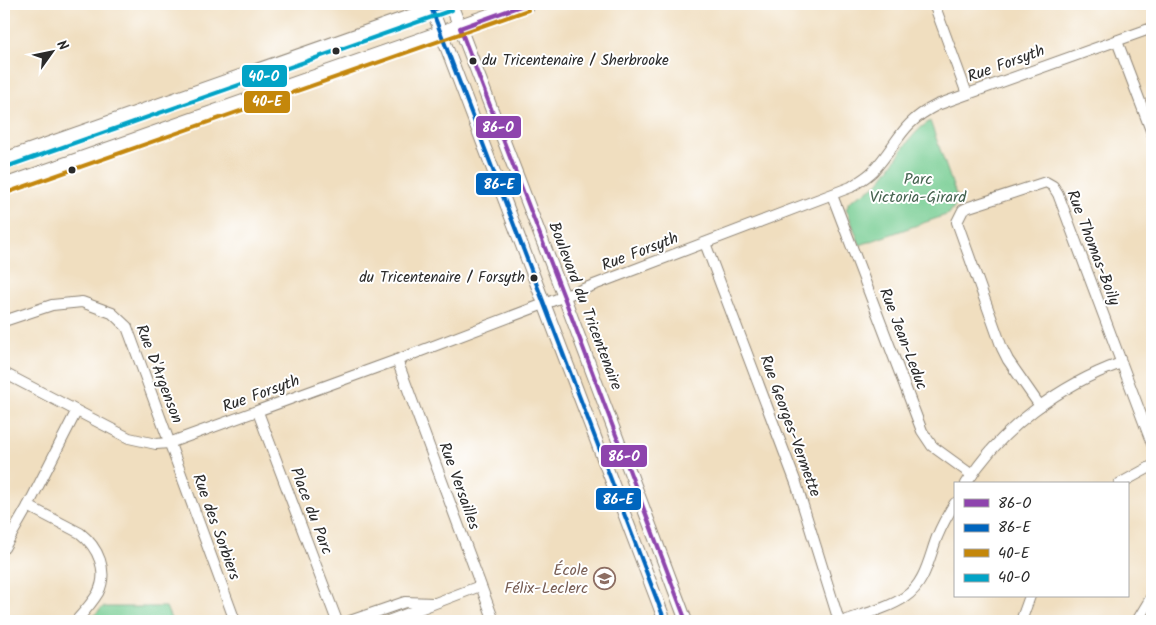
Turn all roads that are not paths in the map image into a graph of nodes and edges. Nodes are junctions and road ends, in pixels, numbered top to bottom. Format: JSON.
{"nodes":[{"id":1,"x":451,"y":4,"type":"edge"},
{"id":2,"x":526,"y":4,"type":"edge"},
{"id":3,"x":934,"y":4,"type":"edge"},
{"id":4,"x":431,"y":7,"type":"edge"},
{"id":5,"x":460,"y":28,"type":"junction"},
{"id":6,"x":1152,"y":28,"type":"edge"},
{"id":7,"x":442,"y":34,"type":"junction"},
{"id":8,"x":1118,"y":41,"type":"junction"},
{"id":9,"x":967,"y":94,"type":"junction"},
{"id":10,"x":171,"y":102,"type":"junction"},
{"id":11,"x":178,"y":126,"type":"junction"},
{"id":12,"x":86,"y":132,"type":"junction"},
{"id":13,"x":1152,"y":133,"type":"edge"},
{"id":14,"x":94,"y":156,"type":"junction"},
{"id":15,"x":4,"y":161,"type":"edge"},
{"id":16,"x":4,"y":188,"type":"edge"},
{"id":17,"x":832,"y":194,"type":"junction"},
{"id":18,"x":705,"y":243,"type":"junction"},
{"id":19,"x":564,"y":297,"type":"junction"},
{"id":20,"x":544,"y":304,"type":"junction"},
{"id":21,"x":4,"y":320,"type":"edge"},
{"id":22,"x":397,"y":360,"type":"junction"},
{"id":23,"x":1121,"y":362,"type":"junction"},
{"id":24,"x":4,"y":373,"type":"edge"},
{"id":25,"x":1040,"y":406,"type":"junction"},
{"id":26,"x":76,"y":412,"type":"junction"},
{"id":27,"x":258,"y":412,"type":"junction"},
{"id":28,"x":169,"y":443,"type":"junction"},
{"id":29,"x":1152,"y":444,"type":"edge"},
{"id":30,"x":1152,"y":466,"type":"edge"},
{"id":31,"x":969,"y":480,"type":"edge"},
{"id":32,"x":1123,"y":482,"type":"edge"},
{"id":33,"x":954,"y":505,"type":"edge"},
{"id":34,"x":28,"y":506,"type":"junction"},
{"id":35,"x":4,"y":548,"type":"edge"},
{"id":36,"x":480,"y":586,"type":"junction"},
{"id":37,"x":1152,"y":596,"type":"edge"},
{"id":38,"x":1029,"y":598,"type":"edge"},
{"id":39,"x":436,"y":604,"type":"junction"},
{"id":40,"x":76,"y":621,"type":"edge"},
{"id":41,"x":235,"y":621,"type":"edge"},
{"id":42,"x":337,"y":621,"type":"edge"},
{"id":43,"x":350,"y":621,"type":"edge"},
{"id":44,"x":388,"y":621,"type":"edge"},
{"id":45,"x":494,"y":621,"type":"edge"},
{"id":46,"x":665,"y":621,"type":"edge"},
{"id":47,"x":686,"y":621,"type":"edge"},
{"id":48,"x":839,"y":621,"type":"edge"},
{"id":49,"x":844,"y":621,"type":"edge"},
{"id":50,"x":1021,"y":621,"type":"edge"},
{"id":51,"x":1137,"y":621,"type":"edge"}],
"edges":[{"from":1,"to":4,"type":"main road"},
{"from":1,"to":5,"type":"street","name":"Boulevard du Tricentenaire"},
{"from":2,"to":5,"type":"main road"},
{"from":3,"to":9,"type":"street"},
{"from":4,"to":7,"type":"street"},
{"from":4,"to":10,"type":"main road"},
{"from":5,"to":7,"type":"main road"},
{"from":5,"to":19,"type":"street","name":"Boulevard du Tricentenaire"},
{"from":6,"to":8,"type":"street","name":"Rue Forsyth"},
{"from":7,"to":11,"type":"main road"},
{"from":7,"to":20,"type":"street"},
{"from":8,"to":9,"type":"street","name":"Rue Forsyth"},
{"from":8,"to":13,"type":"street"},
{"from":9,"to":17,"type":"street","name":"Rue Forsyth"},
{"from":10,"to":11,"type":"main road"},
{"from":10,"to":12,"type":"main road"},
{"from":11,"to":14,"type":"main road"},
{"from":12,"to":14,"type":"main road"},
{"from":12,"to":15,"type":"main road"},
{"from":14,"to":16,"type":"main road"},
{"from":17,"to":18,"type":"street","name":"Rue Forsyth"},
{"from":17,"to":31,"type":"street","name":"Rue Jean-Leduc"},
{"from":18,"to":19,"type":"street","name":"Rue Forsyth"},
{"from":18,"to":48,"type":"street","name":"Rue Georges-Vermette"},
{"from":19,"to":20,"type":"street","name":"Rue Forsyth"},
{"from":19,"to":47,"type":"street","name":"Boulevard du Tricentenaire"},
{"from":20,"to":22,"type":"street","name":"Rue Forsyth"},
{"from":20,"to":46,"type":"street"},
{"from":21,"to":28,"type":"street","name":"Rue D'Argenson"},
{"from":22,"to":27,"type":"street","name":"Rue Forsyth"},
{"from":22,"to":36,"type":"street","name":"Rue Versailles"},
{"from":23,"to":25,"type":"street"},
{"from":23,"to":25,"type":"street","name":"Rue Thomas-Boily"},
{"from":23,"to":29,"type":"street","name":"Rue Thomas-Boily"},
{"from":24,"to":26,"type":"street","name":"Rue Forsyth"},
{"from":25,"to":31,"type":"street"},
{"from":26,"to":28,"type":"street","name":"Rue Forsyth"},
{"from":26,"to":34,"type":"street"},
{"from":27,"to":28,"type":"street","name":"Rue Forsyth"},
{"from":27,"to":42,"type":"street","name":"Place du Parc"},
{"from":28,"to":41,"type":"street","name":"Rue des Sorbiers"},
{"from":30,"to":32,"type":"street"},
{"from":33,"to":49,"type":"street"},
{"from":34,"to":35,"type":"street"},
{"from":34,"to":40,"type":"street"},
{"from":36,"to":39,"type":"street"},
{"from":36,"to":45,"type":"street","name":"Rue Versailles"},
{"from":37,"to":51,"type":"street"},
{"from":38,"to":50,"type":"street"},
{"from":39,"to":43,"type":"street"},
{"from":39,"to":44,"type":"street"}]}
